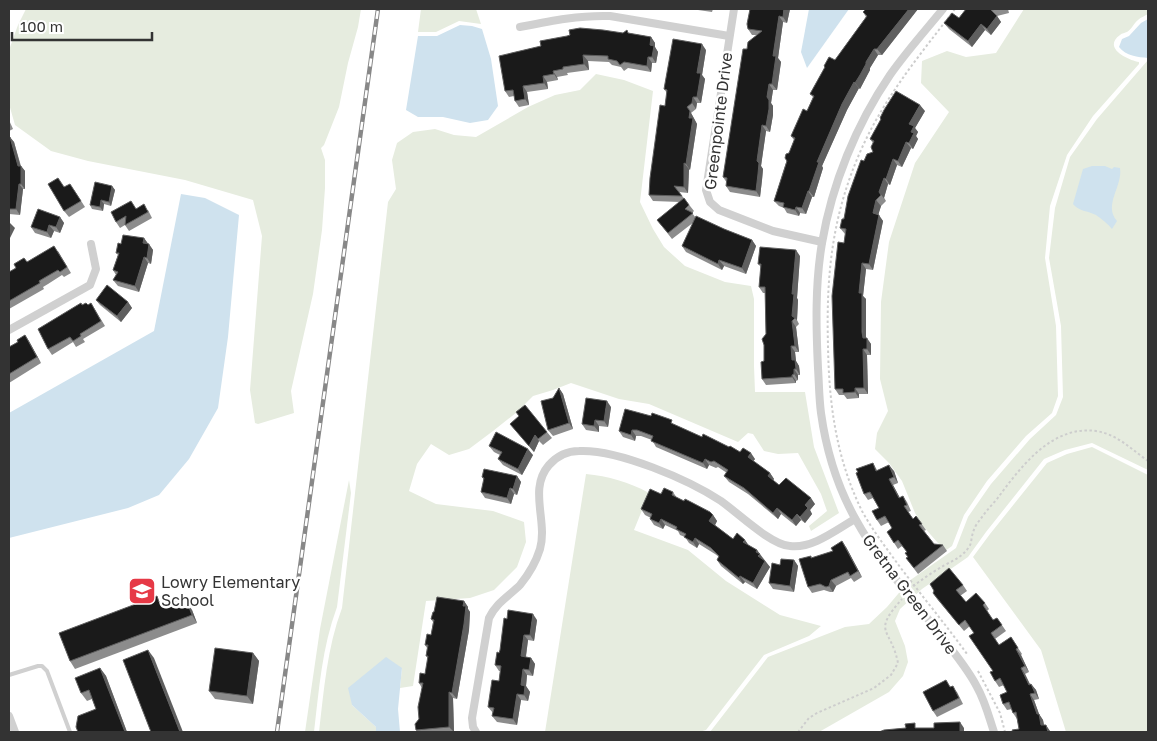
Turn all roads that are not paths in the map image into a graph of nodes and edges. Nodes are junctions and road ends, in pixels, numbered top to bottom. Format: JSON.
{"nodes":[{"id":1,"x":734,"y":9,"type":"edge"},
{"id":2,"x":943,"y":9,"type":"edge"},
{"id":3,"x":520,"y":27,"type":"dead end"},
{"id":4,"x":730,"y":36,"type":"junction"},
{"id":5,"x":822,"y":242,"type":"junction"},
{"id":6,"x":91,"y":244,"type":"dead end"},
{"id":7,"x":9,"y":330,"type":"edge"},
{"id":8,"x":855,"y":520,"type":"junction"},
{"id":9,"x":9,"y":674,"type":"edge"},
{"id":10,"x":9,"y":716,"type":"edge"},
{"id":11,"x":15,"y":732,"type":"edge"},
{"id":12,"x":70,"y":732,"type":"edge"},
{"id":13,"x":476,"y":732,"type":"edge"},
{"id":14,"x":994,"y":732,"type":"edge"}],
"edges":[{"from":1,"to":4,"type":"street","name":"Greenpointe Drive"},
{"from":2,"to":5,"type":"street","name":"Gretna Green Drive"},
{"from":3,"to":4,"type":"street"},
{"from":4,"to":5,"type":"street","name":"Greenpointe Drive"},
{"from":5,"to":8,"type":"street","name":"Gretna Green Drive"},
{"from":6,"to":7,"type":"street"},
{"from":8,"to":13,"type":"street"},
{"from":8,"to":14,"type":"street","name":"Gretna Green Drive"},
{"from":9,"to":12,"type":"lane"},
{"from":10,"to":11,"type":"street"}]}
